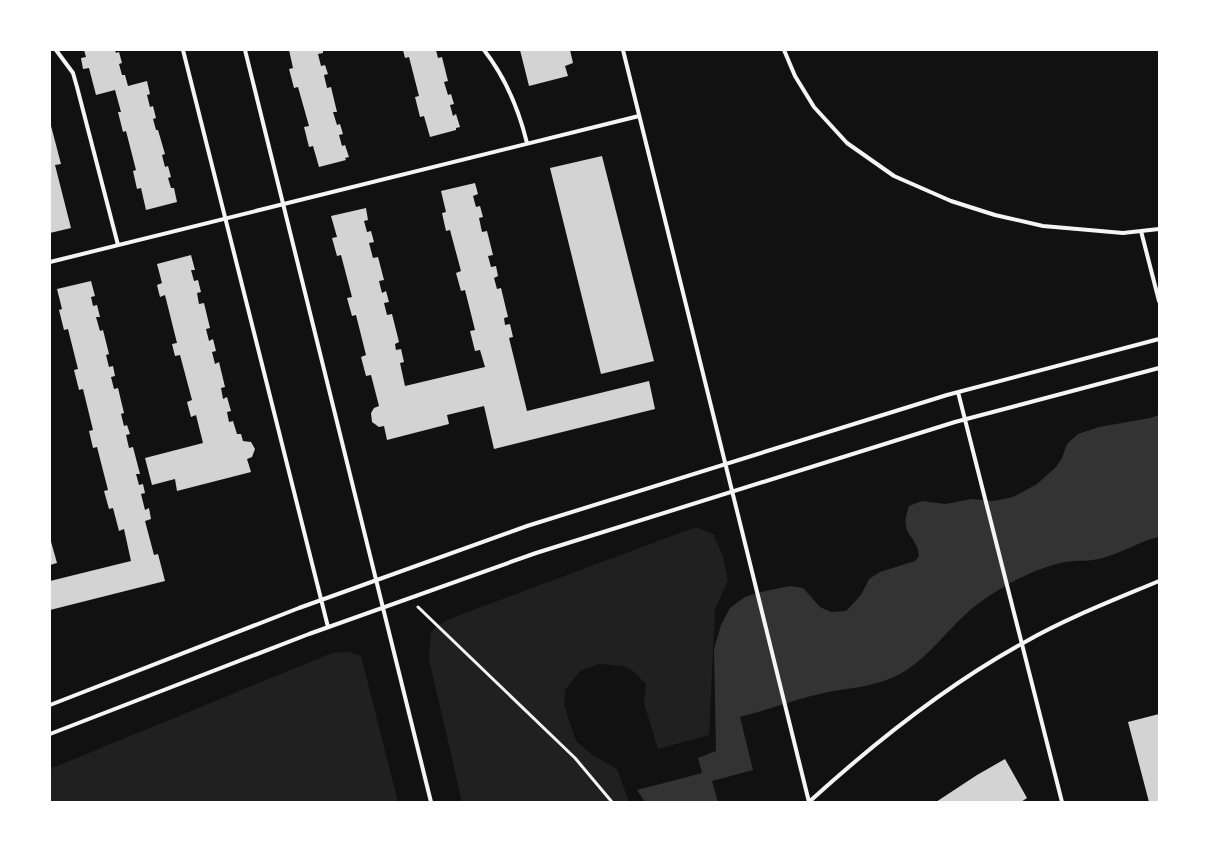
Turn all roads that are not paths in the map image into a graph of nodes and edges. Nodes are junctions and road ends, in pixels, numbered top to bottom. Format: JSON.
{"nodes":[{"id":1,"x":56,"y":50,"type":"edge"},
{"id":2,"x":183,"y":50,"type":"edge"},
{"id":3,"x":245,"y":50,"type":"edge"},
{"id":4,"x":484,"y":50,"type":"edge"},
{"id":5,"x":623,"y":50,"type":"edge"},
{"id":6,"x":784,"y":50,"type":"edge"},
{"id":7,"x":639,"y":116,"type":"junction"},
{"id":8,"x":527,"y":143,"type":"junction"},
{"id":9,"x":283,"y":204,"type":"junction"},
{"id":10,"x":226,"y":218,"type":"junction"},
{"id":11,"x":1159,"y":229,"type":"edge"},
{"id":12,"x":1141,"y":231,"type":"junction"},
{"id":13,"x":118,"y":245,"type":"junction"},
{"id":14,"x":50,"y":262,"type":"edge"},
{"id":15,"x":1159,"y":301,"type":"edge"},
{"id":16,"x":1159,"y":339,"type":"edge"},
{"id":17,"x":1159,"y":368,"type":"edge"},
{"id":18,"x":958,"y":392,"type":"junction"},
{"id":19,"x":965,"y":419,"type":"junction"},
{"id":20,"x":725,"y":463,"type":"junction"},
{"id":21,"x":732,"y":490,"type":"junction"},
{"id":22,"x":376,"y":580,"type":"junction"},
{"id":23,"x":1159,"y":581,"type":"edge"},
{"id":24,"x":322,"y":600,"type":"junction"},
{"id":25,"x":383,"y":607,"type":"junction"},
{"id":26,"x":328,"y":627,"type":"junction"},
{"id":27,"x":1022,"y":644,"type":"junction"},
{"id":28,"x":50,"y":704,"type":"edge"},
{"id":29,"x":50,"y":734,"type":"edge"},
{"id":30,"x":431,"y":802,"type":"edge"},
{"id":31,"x":809,"y":802,"type":"edge"},
{"id":32,"x":1062,"y":802,"type":"edge"}],
"edges":[{"from":1,"to":13,"type":"lane"},
{"from":2,"to":10,"type":"lane"},
{"from":3,"to":9,"type":"lane"},
{"from":4,"to":8,"type":"lane"},
{"from":5,"to":7,"type":"lane"},
{"from":6,"to":12,"type":"lane"},
{"from":7,"to":8,"type":"lane"},
{"from":7,"to":20,"type":"lane"},
{"from":8,"to":9,"type":"lane"},
{"from":9,"to":10,"type":"lane"},
{"from":9,"to":22,"type":"lane"},
{"from":10,"to":13,"type":"lane"},
{"from":10,"to":24,"type":"lane"},
{"from":11,"to":12,"type":"lane"},
{"from":12,"to":15,"type":"lane"},
{"from":13,"to":14,"type":"lane"},
{"from":16,"to":18,"type":"lane"},
{"from":17,"to":19,"type":"lane"},
{"from":18,"to":19,"type":"lane"},
{"from":18,"to":20,"type":"lane"},
{"from":19,"to":21,"type":"lane"},
{"from":19,"to":27,"type":"lane"},
{"from":20,"to":21,"type":"lane"},
{"from":20,"to":22,"type":"lane"},
{"from":21,"to":25,"type":"lane"},
{"from":21,"to":31,"type":"lane"},
{"from":22,"to":24,"type":"lane"},
{"from":22,"to":25,"type":"lane"},
{"from":23,"to":27,"type":"lane"},
{"from":24,"to":26,"type":"lane"},
{"from":24,"to":28,"type":"lane"},
{"from":25,"to":26,"type":"lane"},
{"from":25,"to":30,"type":"lane"},
{"from":26,"to":29,"type":"lane"},
{"from":27,"to":31,"type":"lane"},
{"from":27,"to":32,"type":"lane"}]}
